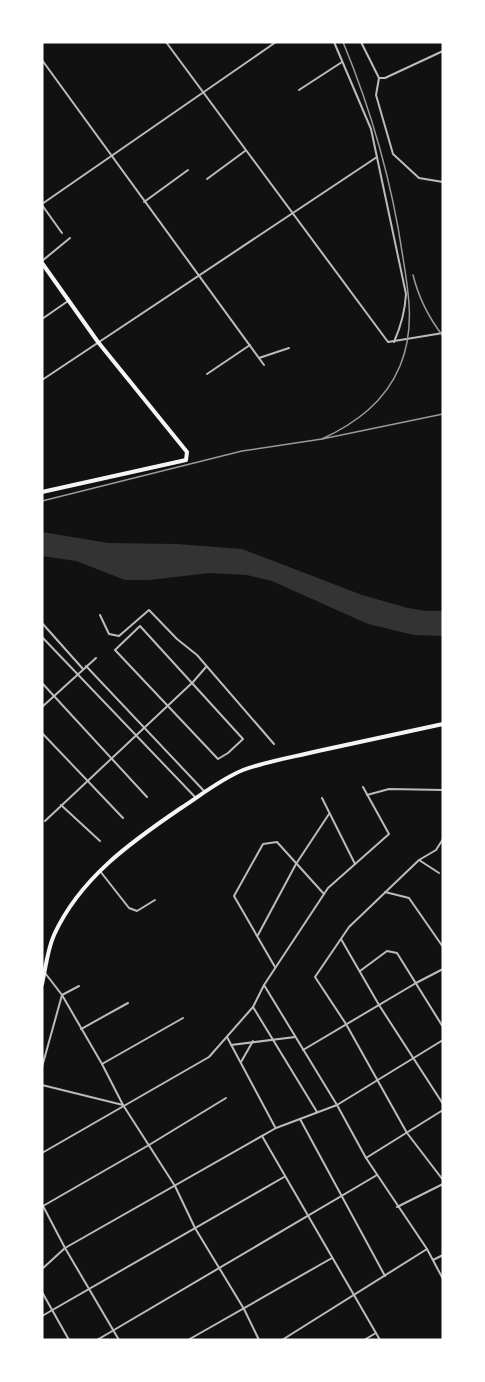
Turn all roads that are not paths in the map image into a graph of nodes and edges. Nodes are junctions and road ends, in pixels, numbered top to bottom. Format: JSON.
{"nodes":[{"id":1,"x":166,"y":42,"type":"edge"},
{"id":2,"x":276,"y":42,"type":"edge"},
{"id":3,"x":334,"y":42,"type":"edge"},
{"id":4,"x":361,"y":42,"type":"edge"},
{"id":5,"x":443,"y":51,"type":"edge"},
{"id":6,"x":42,"y":60,"type":"edge"},
{"id":7,"x":343,"y":61,"type":"junction"},
{"id":8,"x":380,"y":78,"type":"junction"},
{"id":9,"x":299,"y":90,"type":"dead end"},
{"id":10,"x":203,"y":93,"type":"junction"},
{"id":11,"x":245,"y":151,"type":"junction"},
{"id":12,"x":112,"y":157,"type":"junction"},
{"id":13,"x":377,"y":157,"type":"junction"},
{"id":14,"x":188,"y":170,"type":"dead end"},
{"id":15,"x":207,"y":178,"type":"dead end"},
{"id":16,"x":443,"y":182,"type":"edge"},
{"id":17,"x":144,"y":202,"type":"junction"},
{"id":18,"x":42,"y":204,"type":"edge"},
{"id":19,"x":291,"y":212,"type":"junction"},
{"id":20,"x":62,"y":233,"type":"dead end"},
{"id":21,"x":70,"y":238,"type":"dead end"},
{"id":22,"x":42,"y":262,"type":"edge"},
{"id":23,"x":197,"y":275,"type":"junction"},
{"id":24,"x":68,"y":301,"type":"junction"},
{"id":25,"x":42,"y":319,"type":"edge"},
{"id":26,"x":443,"y":333,"type":"edge"},
{"id":27,"x":98,"y":342,"type":"junction"},
{"id":28,"x":394,"y":342,"type":"junction"},
{"id":29,"x":250,"y":345,"type":"junction"},
{"id":30,"x":289,"y":348,"type":"dead end"},
{"id":31,"x":259,"y":358,"type":"junction"},
{"id":32,"x":264,"y":365,"type":"dead end"},
{"id":33,"x":207,"y":374,"type":"dead end"},
{"id":34,"x":42,"y":380,"type":"edge"},
{"id":35,"x":42,"y":492,"type":"edge"},
{"id":36,"x":100,"y":615,"type":"dead end"},
{"id":37,"x":42,"y":623,"type":"edge"},
{"id":38,"x":42,"y":637,"type":"edge"},
{"id":39,"x":96,"y":658,"type":"dead end"},
{"id":40,"x":85,"y":667,"type":"junction"},
{"id":41,"x":206,"y":667,"type":"junction"},
{"id":42,"x":79,"y":673,"type":"junction"},
{"id":43,"x":193,"y":682,"type":"junction"},
{"id":44,"x":42,"y":683,"type":"edge"},
{"id":45,"x":54,"y":696,"type":"junction"},
{"id":46,"x":168,"y":706,"type":"junction"},
{"id":47,"x":42,"y":707,"type":"edge"},
{"id":48,"x":443,"y":724,"type":"edge"},
{"id":49,"x":144,"y":729,"type":"junction"},
{"id":50,"x":42,"y":733,"type":"edge"},
{"id":51,"x":136,"y":736,"type":"junction"},
{"id":52,"x":274,"y":744,"type":"dead end"},
{"id":53,"x":111,"y":759,"type":"junction"},
{"id":54,"x":86,"y":782,"type":"junction"},
{"id":55,"x":363,"y":787,"type":"dead end"},
{"id":56,"x":443,"y":790,"type":"edge"},
{"id":57,"x":205,"y":792,"type":"junction"},
{"id":58,"x":367,"y":795,"type":"junction"},
{"id":59,"x":147,"y":797,"type":"dead end"},
{"id":60,"x":196,"y":798,"type":"junction"},
{"id":61,"x":322,"y":798,"type":"dead end"},
{"id":62,"x":62,"y":805,"type":"junction"},
{"id":63,"x":329,"y":814,"type":"junction"},
{"id":64,"x":123,"y":818,"type":"dead end"},
{"id":65,"x":45,"y":820,"type":"dead end"},
{"id":66,"x":443,"y":839,"type":"edge"},
{"id":67,"x":100,"y":841,"type":"dead end"},
{"id":68,"x":418,"y":860,"type":"junction"},
{"id":69,"x":296,"y":864,"type":"junction"},
{"id":70,"x":355,"y":864,"type":"junction"},
{"id":71,"x":100,"y":871,"type":"junction"},
{"id":72,"x":439,"y":873,"type":"dead end"},
{"id":73,"x":385,"y":892,"type":"junction"},
{"id":74,"x":324,"y":894,"type":"junction"},
{"id":75,"x":155,"y":900,"type":"dead end"},
{"id":76,"x":258,"y":935,"type":"junction"},
{"id":77,"x":341,"y":939,"type":"junction"},
{"id":78,"x":443,"y":948,"type":"edge"},
{"id":79,"x":275,"y":968,"type":"junction"},
{"id":80,"x":443,"y":969,"type":"edge"},
{"id":81,"x":43,"y":971,"type":"edge"},
{"id":82,"x":360,"y":971,"type":"junction"},
{"id":83,"x":416,"y":982,"type":"junction"},
{"id":84,"x":42,"y":984,"type":"edge"},
{"id":85,"x":264,"y":984,"type":"junction"},
{"id":86,"x":79,"y":986,"type":"dead end"},
{"id":87,"x":62,"y":995,"type":"junction"},
{"id":88,"x":128,"y":1003,"type":"dead end"},
{"id":89,"x":379,"y":1005,"type":"junction"},
{"id":90,"x":253,"y":1007,"type":"junction"},
{"id":91,"x":183,"y":1018,"type":"dead end"},
{"id":92,"x":346,"y":1024,"type":"junction"},
{"id":93,"x":443,"y":1027,"type":"edge"},
{"id":94,"x":81,"y":1029,"type":"junction"},
{"id":95,"x":227,"y":1037,"type":"junction"},
{"id":96,"x":295,"y":1037,"type":"junction"},
{"id":97,"x":272,"y":1039,"type":"junction"},
{"id":98,"x":443,"y":1040,"type":"edge"},
{"id":99,"x":254,"y":1041,"type":"junction"},
{"id":100,"x":231,"y":1045,"type":"junction"},
{"id":101,"x":303,"y":1050,"type":"junction"},
{"id":102,"x":414,"y":1058,"type":"junction"},
{"id":103,"x":241,"y":1062,"type":"junction"},
{"id":104,"x":102,"y":1064,"type":"junction"},
{"id":105,"x":42,"y":1066,"type":"edge"},
{"id":106,"x":377,"y":1080,"type":"junction"},
{"id":107,"x":42,"y":1085,"type":"edge"},
{"id":108,"x":226,"y":1098,"type":"dead end"},
{"id":109,"x":443,"y":1104,"type":"edge"},
{"id":110,"x":123,"y":1105,"type":"junction"},
{"id":111,"x":337,"y":1105,"type":"junction"},
{"id":112,"x":443,"y":1110,"type":"edge"},
{"id":113,"x":317,"y":1112,"type":"junction"},
{"id":114,"x":300,"y":1119,"type":"junction"},
{"id":115,"x":276,"y":1128,"type":"junction"},
{"id":116,"x":407,"y":1133,"type":"junction"},
{"id":117,"x":262,"y":1137,"type":"junction"},
{"id":118,"x":149,"y":1145,"type":"junction"},
{"id":119,"x":42,"y":1153,"type":"edge"},
{"id":120,"x":366,"y":1158,"type":"junction"},
{"id":121,"x":377,"y":1175,"type":"junction"},
{"id":122,"x":284,"y":1177,"type":"junction"},
{"id":123,"x":443,"y":1182,"type":"edge"},
{"id":124,"x":175,"y":1186,"type":"junction"},
{"id":125,"x":343,"y":1196,"type":"junction"},
{"id":126,"x":43,"y":1204,"type":"edge"},
{"id":127,"x":397,"y":1208,"type":"junction"},
{"id":128,"x":309,"y":1216,"type":"junction"},
{"id":129,"x":195,"y":1228,"type":"junction"},
{"id":130,"x":65,"y":1248,"type":"junction"},
{"id":131,"x":426,"y":1250,"type":"junction"},
{"id":132,"x":443,"y":1255,"type":"edge"},
{"id":133,"x":332,"y":1258,"type":"junction"},
{"id":134,"x":433,"y":1260,"type":"junction"},
{"id":135,"x":219,"y":1267,"type":"junction"},
{"id":136,"x":42,"y":1269,"type":"edge"},
{"id":137,"x":385,"y":1276,"type":"junction"},
{"id":138,"x":443,"y":1279,"type":"edge"},
{"id":139,"x":88,"y":1289,"type":"junction"},
{"id":140,"x":42,"y":1292,"type":"edge"},
{"id":141,"x":355,"y":1295,"type":"junction"},
{"id":142,"x":53,"y":1309,"type":"junction"},
{"id":143,"x":244,"y":1309,"type":"junction"},
{"id":144,"x":42,"y":1316,"type":"edge"},
{"id":145,"x":112,"y":1329,"type":"junction"},
{"id":146,"x":376,"y":1333,"type":"junction"},
{"id":147,"x":69,"y":1340,"type":"edge"},
{"id":148,"x":97,"y":1340,"type":"edge"},
{"id":149,"x":119,"y":1340,"type":"edge"},
{"id":150,"x":188,"y":1340,"type":"edge"},
{"id":151,"x":259,"y":1340,"type":"edge"},
{"id":152,"x":282,"y":1340,"type":"edge"},
{"id":153,"x":364,"y":1340,"type":"edge"},
{"id":154,"x":380,"y":1340,"type":"edge"}],
"edges":[{"from":1,"to":10,"type":"street"},
{"from":2,"to":10,"type":"street"},
{"from":3,"to":7,"type":"street"},
{"from":4,"to":8,"type":"street"},
{"from":5,"to":8,"type":"street"},
{"from":6,"to":12,"type":"street"},
{"from":7,"to":9,"type":"street"},
{"from":7,"to":13,"type":"street"},
{"from":8,"to":16,"type":"street"},
{"from":10,"to":11,"type":"street"},
{"from":10,"to":12,"type":"street"},
{"from":11,"to":15,"type":"street"},
{"from":11,"to":19,"type":"street"},
{"from":12,"to":17,"type":"street"},
{"from":12,"to":18,"type":"street"},
{"from":13,"to":19,"type":"street"},
{"from":13,"to":28,"type":"street"},
{"from":14,"to":17,"type":"street"},
{"from":17,"to":23,"type":"street"},
{"from":18,"to":20,"type":"street"},
{"from":19,"to":23,"type":"street"},
{"from":19,"to":28,"type":"street"},
{"from":21,"to":22,"type":"street"},
{"from":22,"to":24,"type":"main road"},
{"from":23,"to":27,"type":"street"},
{"from":23,"to":29,"type":"street"},
{"from":24,"to":25,"type":"street"},
{"from":24,"to":27,"type":"main road"},
{"from":26,"to":28,"type":"street"},
{"from":27,"to":34,"type":"street"},
{"from":27,"to":35,"type":"main road"},
{"from":29,"to":31,"type":"street"},
{"from":29,"to":33,"type":"street"},
{"from":30,"to":31,"type":"street"},
{"from":31,"to":32,"type":"street"},
{"from":36,"to":41,"type":"street"},
{"from":37,"to":40,"type":"street"},
{"from":38,"to":42,"type":"street"},
{"from":39,"to":40,"type":"street"},
{"from":40,"to":42,"type":"street"},
{"from":40,"to":49,"type":"street"},
{"from":41,"to":43,"type":"street"},
{"from":41,"to":52,"type":"street"},
{"from":42,"to":45,"type":"street"},
{"from":42,"to":51,"type":"street"},
{"from":43,"to":46,"type":"street"},
{"from":43,"to":46,"type":"street"},
{"from":43,"to":46,"type":"street"},
{"from":44,"to":45,"type":"street"},
{"from":45,"to":47,"type":"street"},
{"from":45,"to":53,"type":"street"},
{"from":46,"to":49,"type":"street"},
{"from":48,"to":57,"type":"main road"},
{"from":49,"to":51,"type":"street"},
{"from":49,"to":57,"type":"street"},
{"from":50,"to":54,"type":"street"},
{"from":51,"to":53,"type":"street"},
{"from":51,"to":60,"type":"street"},
{"from":53,"to":54,"type":"street"},
{"from":53,"to":59,"type":"street"},
{"from":54,"to":62,"type":"street"},
{"from":54,"to":64,"type":"street"},
{"from":55,"to":58,"type":"street"},
{"from":56,"to":58,"type":"street"},
{"from":57,"to":60,"type":"main road"},
{"from":58,"to":70,"type":"street"},
{"from":60,"to":71,"type":"main road"},
{"from":61,"to":63,"type":"street"},
{"from":62,"to":65,"type":"street"},
{"from":62,"to":67,"type":"street"},
{"from":63,"to":69,"type":"street"},
{"from":63,"to":70,"type":"street"},
{"from":66,"to":68,"type":"street"},
{"from":68,"to":72,"type":"street"},
{"from":68,"to":73,"type":"street"},
{"from":69,"to":74,"type":"street"},
{"from":69,"to":76,"type":"street"},
{"from":69,"to":76,"type":"street"},
{"from":70,"to":74,"type":"street"},
{"from":71,"to":75,"type":"street"},
{"from":71,"to":81,"type":"main road"},
{"from":73,"to":77,"type":"street"},
{"from":73,"to":78,"type":"street"},
{"from":74,"to":79,"type":"street"},
{"from":76,"to":79,"type":"street"},
{"from":77,"to":82,"type":"street"},
{"from":77,"to":92,"type":"street"},
{"from":79,"to":85,"type":"street"},
{"from":80,"to":83,"type":"street"},
{"from":81,"to":84,"type":"main road"},
{"from":81,"to":87,"type":"street"},
{"from":82,"to":83,"type":"street"},
{"from":82,"to":89,"type":"street"},
{"from":83,"to":89,"type":"street"},
{"from":83,"to":93,"type":"street"},
{"from":85,"to":90,"type":"street"},
{"from":85,"to":96,"type":"street"},
{"from":86,"to":87,"type":"street"},
{"from":87,"to":94,"type":"street"},
{"from":87,"to":105,"type":"street"},
{"from":88,"to":94,"type":"street"},
{"from":89,"to":92,"type":"street"},
{"from":89,"to":102,"type":"street"},
{"from":90,"to":95,"type":"street"},
{"from":90,"to":97,"type":"street"},
{"from":91,"to":104,"type":"street"},
{"from":92,"to":101,"type":"street"},
{"from":92,"to":106,"type":"street"},
{"from":94,"to":104,"type":"street"},
{"from":95,"to":100,"type":"street"},
{"from":95,"to":110,"type":"street"},
{"from":96,"to":97,"type":"street"},
{"from":96,"to":101,"type":"street"},
{"from":97,"to":99,"type":"street"},
{"from":97,"to":113,"type":"street"},
{"from":98,"to":102,"type":"street"},
{"from":99,"to":100,"type":"street"},
{"from":99,"to":103,"type":"street"},
{"from":100,"to":103,"type":"street"},
{"from":101,"to":111,"type":"street"},
{"from":102,"to":106,"type":"street"},
{"from":102,"to":109,"type":"street"},
{"from":103,"to":115,"type":"street"},
{"from":104,"to":110,"type":"street"},
{"from":106,"to":111,"type":"street"},
{"from":106,"to":116,"type":"street"},
{"from":107,"to":110,"type":"street"},
{"from":108,"to":118,"type":"street"},
{"from":110,"to":118,"type":"street"},
{"from":110,"to":119,"type":"street"},
{"from":111,"to":113,"type":"street"},
{"from":111,"to":120,"type":"street"},
{"from":112,"to":116,"type":"street"},
{"from":113,"to":114,"type":"street"},
{"from":114,"to":115,"type":"street"},
{"from":114,"to":125,"type":"street"},
{"from":115,"to":117,"type":"street"},
{"from":116,"to":120,"type":"street"},
{"from":116,"to":123,"type":"street"},
{"from":117,"to":122,"type":"street"},
{"from":117,"to":124,"type":"street"},
{"from":118,"to":124,"type":"street"},
{"from":118,"to":126,"type":"street"},
{"from":120,"to":121,"type":"street"},
{"from":121,"to":125,"type":"street"},
{"from":121,"to":127,"type":"street"},
{"from":122,"to":128,"type":"street"},
{"from":122,"to":129,"type":"street"},
{"from":123,"to":127,"type":"street"},
{"from":124,"to":129,"type":"street"},
{"from":124,"to":130,"type":"street"},
{"from":125,"to":128,"type":"street"},
{"from":125,"to":137,"type":"street"},
{"from":126,"to":130,"type":"street"},
{"from":127,"to":131,"type":"street"},
{"from":128,"to":133,"type":"street"},
{"from":128,"to":135,"type":"street"},
{"from":129,"to":135,"type":"street"},
{"from":129,"to":139,"type":"street"},
{"from":130,"to":136,"type":"street"},
{"from":130,"to":139,"type":"street"},
{"from":131,"to":134,"type":"street"},
{"from":131,"to":137,"type":"street"},
{"from":132,"to":134,"type":"street"},
{"from":133,"to":141,"type":"street"},
{"from":133,"to":143,"type":"street"},
{"from":134,"to":138,"type":"street"},
{"from":135,"to":143,"type":"street"},
{"from":135,"to":145,"type":"street"},
{"from":137,"to":141,"type":"street"},
{"from":139,"to":142,"type":"street"},
{"from":139,"to":145,"type":"street"},
{"from":140,"to":142,"type":"street"},
{"from":141,"to":146,"type":"street"},
{"from":141,"to":152,"type":"street"},
{"from":142,"to":144,"type":"street"},
{"from":142,"to":147,"type":"street"},
{"from":143,"to":150,"type":"street"},
{"from":143,"to":151,"type":"street"},
{"from":145,"to":148,"type":"street"},
{"from":145,"to":149,"type":"street"},
{"from":146,"to":153,"type":"street"},
{"from":146,"to":154,"type":"street"}]}
